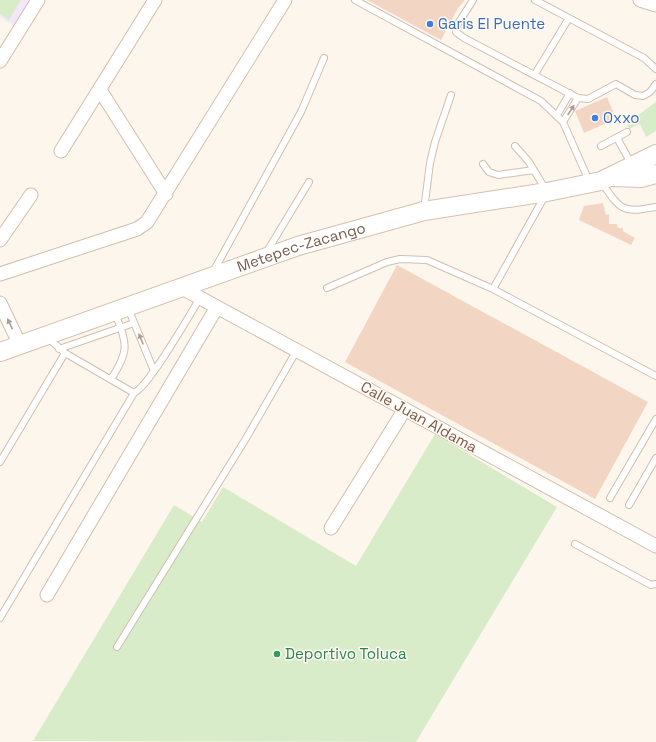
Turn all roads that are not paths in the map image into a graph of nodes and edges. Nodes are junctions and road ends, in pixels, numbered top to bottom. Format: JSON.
{"nodes":[{"id":1,"x":38,"y":0,"type":"edge"},
{"id":2,"x":155,"y":0,"type":"edge"},
{"id":3,"x":285,"y":0,"type":"edge"},
{"id":4,"x":355,"y":0,"type":"edge"},
{"id":5,"x":473,"y":0,"type":"edge"},
{"id":6,"x":535,"y":0,"type":"edge"},
{"id":7,"x":640,"y":0,"type":"edge"},
{"id":8,"x":656,"y":5,"type":"edge"},
{"id":9,"x":569,"y":18,"type":"junction"},
{"id":10,"x":324,"y":58,"type":"dead end"},
{"id":11,"x":0,"y":61,"type":"edge"},
{"id":12,"x":656,"y":69,"type":"edge"},
{"id":13,"x":535,"y":74,"type":"junction"},
{"id":14,"x":656,"y":84,"type":"edge"},
{"id":15,"x":100,"y":90,"type":"junction"},
{"id":16,"x":570,"y":93,"type":"junction"},
{"id":17,"x":451,"y":95,"type":"dead end"},
{"id":18,"x":578,"y":98,"type":"junction"},
{"id":19,"x":557,"y":115,"type":"junction"},
{"id":20,"x":563,"y":122,"type":"junction"},
{"id":21,"x":627,"y":132,"type":"dead end"},
{"id":22,"x":617,"y":138,"type":"junction"},
{"id":23,"x":515,"y":146,"type":"dead end"},
{"id":24,"x":601,"y":146,"type":"dead end"},
{"id":25,"x":61,"y":151,"type":"dead end"},
{"id":26,"x":656,"y":154,"type":"edge"},
{"id":27,"x":483,"y":164,"type":"dead end"},
{"id":28,"x":632,"y":166,"type":"junction"},
{"id":29,"x":534,"y":170,"type":"junction"},
{"id":30,"x":656,"y":174,"type":"edge"},
{"id":31,"x":601,"y":180,"type":"junction"},
{"id":32,"x":309,"y":182,"type":"dead end"},
{"id":33,"x":547,"y":192,"type":"junction"},
{"id":34,"x":166,"y":194,"type":"junction"},
{"id":35,"x":31,"y":195,"type":"dead end"},
{"id":36,"x":656,"y":207,"type":"edge"},
{"id":37,"x":424,"y":211,"type":"junction"},
{"id":38,"x":0,"y":240,"type":"edge"},
{"id":39,"x":262,"y":259,"type":"junction"},
{"id":40,"x":0,"y":274,"type":"edge"},
{"id":41,"x":209,"y":278,"type":"junction"},
{"id":42,"x":182,"y":288,"type":"junction"},
{"id":43,"x":326,"y":288,"type":"dead end"},
{"id":44,"x":493,"y":289,"type":"junction"},
{"id":45,"x":200,"y":298,"type":"junction"},
{"id":46,"x":0,"y":304,"type":"edge"},
{"id":47,"x":217,"y":307,"type":"junction"},
{"id":48,"x":124,"y":317,"type":"junction"},
{"id":49,"x":46,"y":336,"type":"junction"},
{"id":50,"x":20,"y":345,"type":"junction"},
{"id":51,"x":296,"y":350,"type":"junction"},
{"id":52,"x":62,"y":351,"type":"junction"},
{"id":53,"x":0,"y":352,"type":"edge"},
{"id":54,"x":154,"y":371,"type":"junction"},
{"id":55,"x":656,"y":376,"type":"edge"},
{"id":56,"x":111,"y":379,"type":"junction"},
{"id":57,"x":134,"y":393,"type":"junction"},
{"id":58,"x":405,"y":409,"type":"junction"},
{"id":59,"x":656,"y":419,"type":"edge"},
{"id":60,"x":656,"y":458,"type":"edge"},
{"id":61,"x":0,"y":462,"type":"edge"},
{"id":62,"x":610,"y":498,"type":"dead end"},
{"id":63,"x":629,"y":505,"type":"dead end"},
{"id":64,"x":331,"y":528,"type":"dead end"},
{"id":65,"x":575,"y":544,"type":"dead end"},
{"id":66,"x":656,"y":546,"type":"edge"},
{"id":67,"x":656,"y":584,"type":"edge"},
{"id":68,"x":47,"y":595,"type":"dead end"},
{"id":69,"x":0,"y":618,"type":"edge"},
{"id":70,"x":116,"y":647,"type":"dead end"}],
"edges":[{"from":1,"to":11,"type":"street"},
{"from":2,"to":15,"type":"street"},
{"from":3,"to":34,"type":"street"},
{"from":4,"to":19,"type":"lane"},
{"from":5,"to":13,"type":"lane"},
{"from":6,"to":9,"type":"lane"},
{"from":7,"to":8,"type":"street"},
{"from":9,"to":12,"type":"lane"},
{"from":9,"to":13,"type":"lane"},
{"from":10,"to":41,"type":"lane"},
{"from":13,"to":16,"type":"lane"},
{"from":14,"to":18,"type":"lane"},
{"from":15,"to":25,"type":"street"},
{"from":15,"to":34,"type":"street"},
{"from":16,"to":18,"type":"lane"},
{"from":16,"to":19,"type":"lane"},
{"from":17,"to":37,"type":"lane"},
{"from":20,"to":18,"type":"lane","one_way":true},
{"from":19,"to":20,"type":"lane"},
{"from":20,"to":31,"type":"lane"},
{"from":21,"to":22,"type":"lane"},
{"from":22,"to":24,"type":"lane"},
{"from":22,"to":28,"type":"lane"},
{"from":23,"to":29,"type":"lane"},
{"from":26,"to":28,"type":"main road","name":"Metepec-Zacango"},
{"from":27,"to":29,"type":"lane"},
{"from":28,"to":31,"type":"main road","name":"Metepec-Zacango"},
{"from":29,"to":33,"type":"lane"},
{"from":30,"to":31,"type":"main road","name":"Metepec-Zacango"},
{"from":31,"to":33,"type":"main road","name":"Metepec-Zacango"},
{"from":31,"to":36,"type":"lane"},
{"from":32,"to":39,"type":"lane"},
{"from":33,"to":37,"type":"main road","name":"Metepec-Zacango"},
{"from":33,"to":44,"type":"lane"},
{"from":34,"to":40,"type":"street"},
{"from":35,"to":38,"type":"street"},
{"from":37,"to":39,"type":"main road","name":"Metepec-Zacango"},
{"from":39,"to":41,"type":"main road","name":"Metepec-Zacango"},
{"from":41,"to":42,"type":"main road","name":"Metepec-Zacango"},
{"from":42,"to":45,"type":"street","name":"Calle Juan Aldama"},
{"from":42,"to":48,"type":"main road","name":"Metepec-Zacango"},
{"from":43,"to":44,"type":"lane"},
{"from":44,"to":55,"type":"lane"},
{"from":45,"to":47,"type":"street","name":"Calle Juan Aldama"},
{"from":45,"to":54,"type":"lane"},
{"from":50,"to":46,"type":"street","one_way":true},
{"from":47,"to":51,"type":"street","name":"Calle Juan Aldama"},
{"from":47,"to":68,"type":"street"},
{"from":48,"to":49,"type":"main road","name":"Metepec-Zacango"},
{"from":48,"to":52,"type":"lane"},
{"from":54,"to":48,"type":"lane","one_way":true},
{"from":48,"to":56,"type":"lane"},
{"from":49,"to":50,"type":"main road","name":"Metepec-Zacango"},
{"from":49,"to":52,"type":"lane"},
{"from":50,"to":53,"type":"main road","name":"Metepec-Zacango"},
{"from":51,"to":58,"type":"street","name":"Calle Juan Aldama"},
{"from":51,"to":70,"type":"lane"},
{"from":52,"to":56,"type":"lane"},
{"from":52,"to":61,"type":"lane"},
{"from":54,"to":57,"type":"lane"},
{"from":56,"to":57,"type":"lane"},
{"from":57,"to":69,"type":"lane"},
{"from":58,"to":64,"type":"street"},
{"from":58,"to":66,"type":"street","name":"Calle Juan Aldama"},
{"from":59,"to":62,"type":"lane"},
{"from":60,"to":63,"type":"lane"},
{"from":65,"to":67,"type":"lane"}]}
